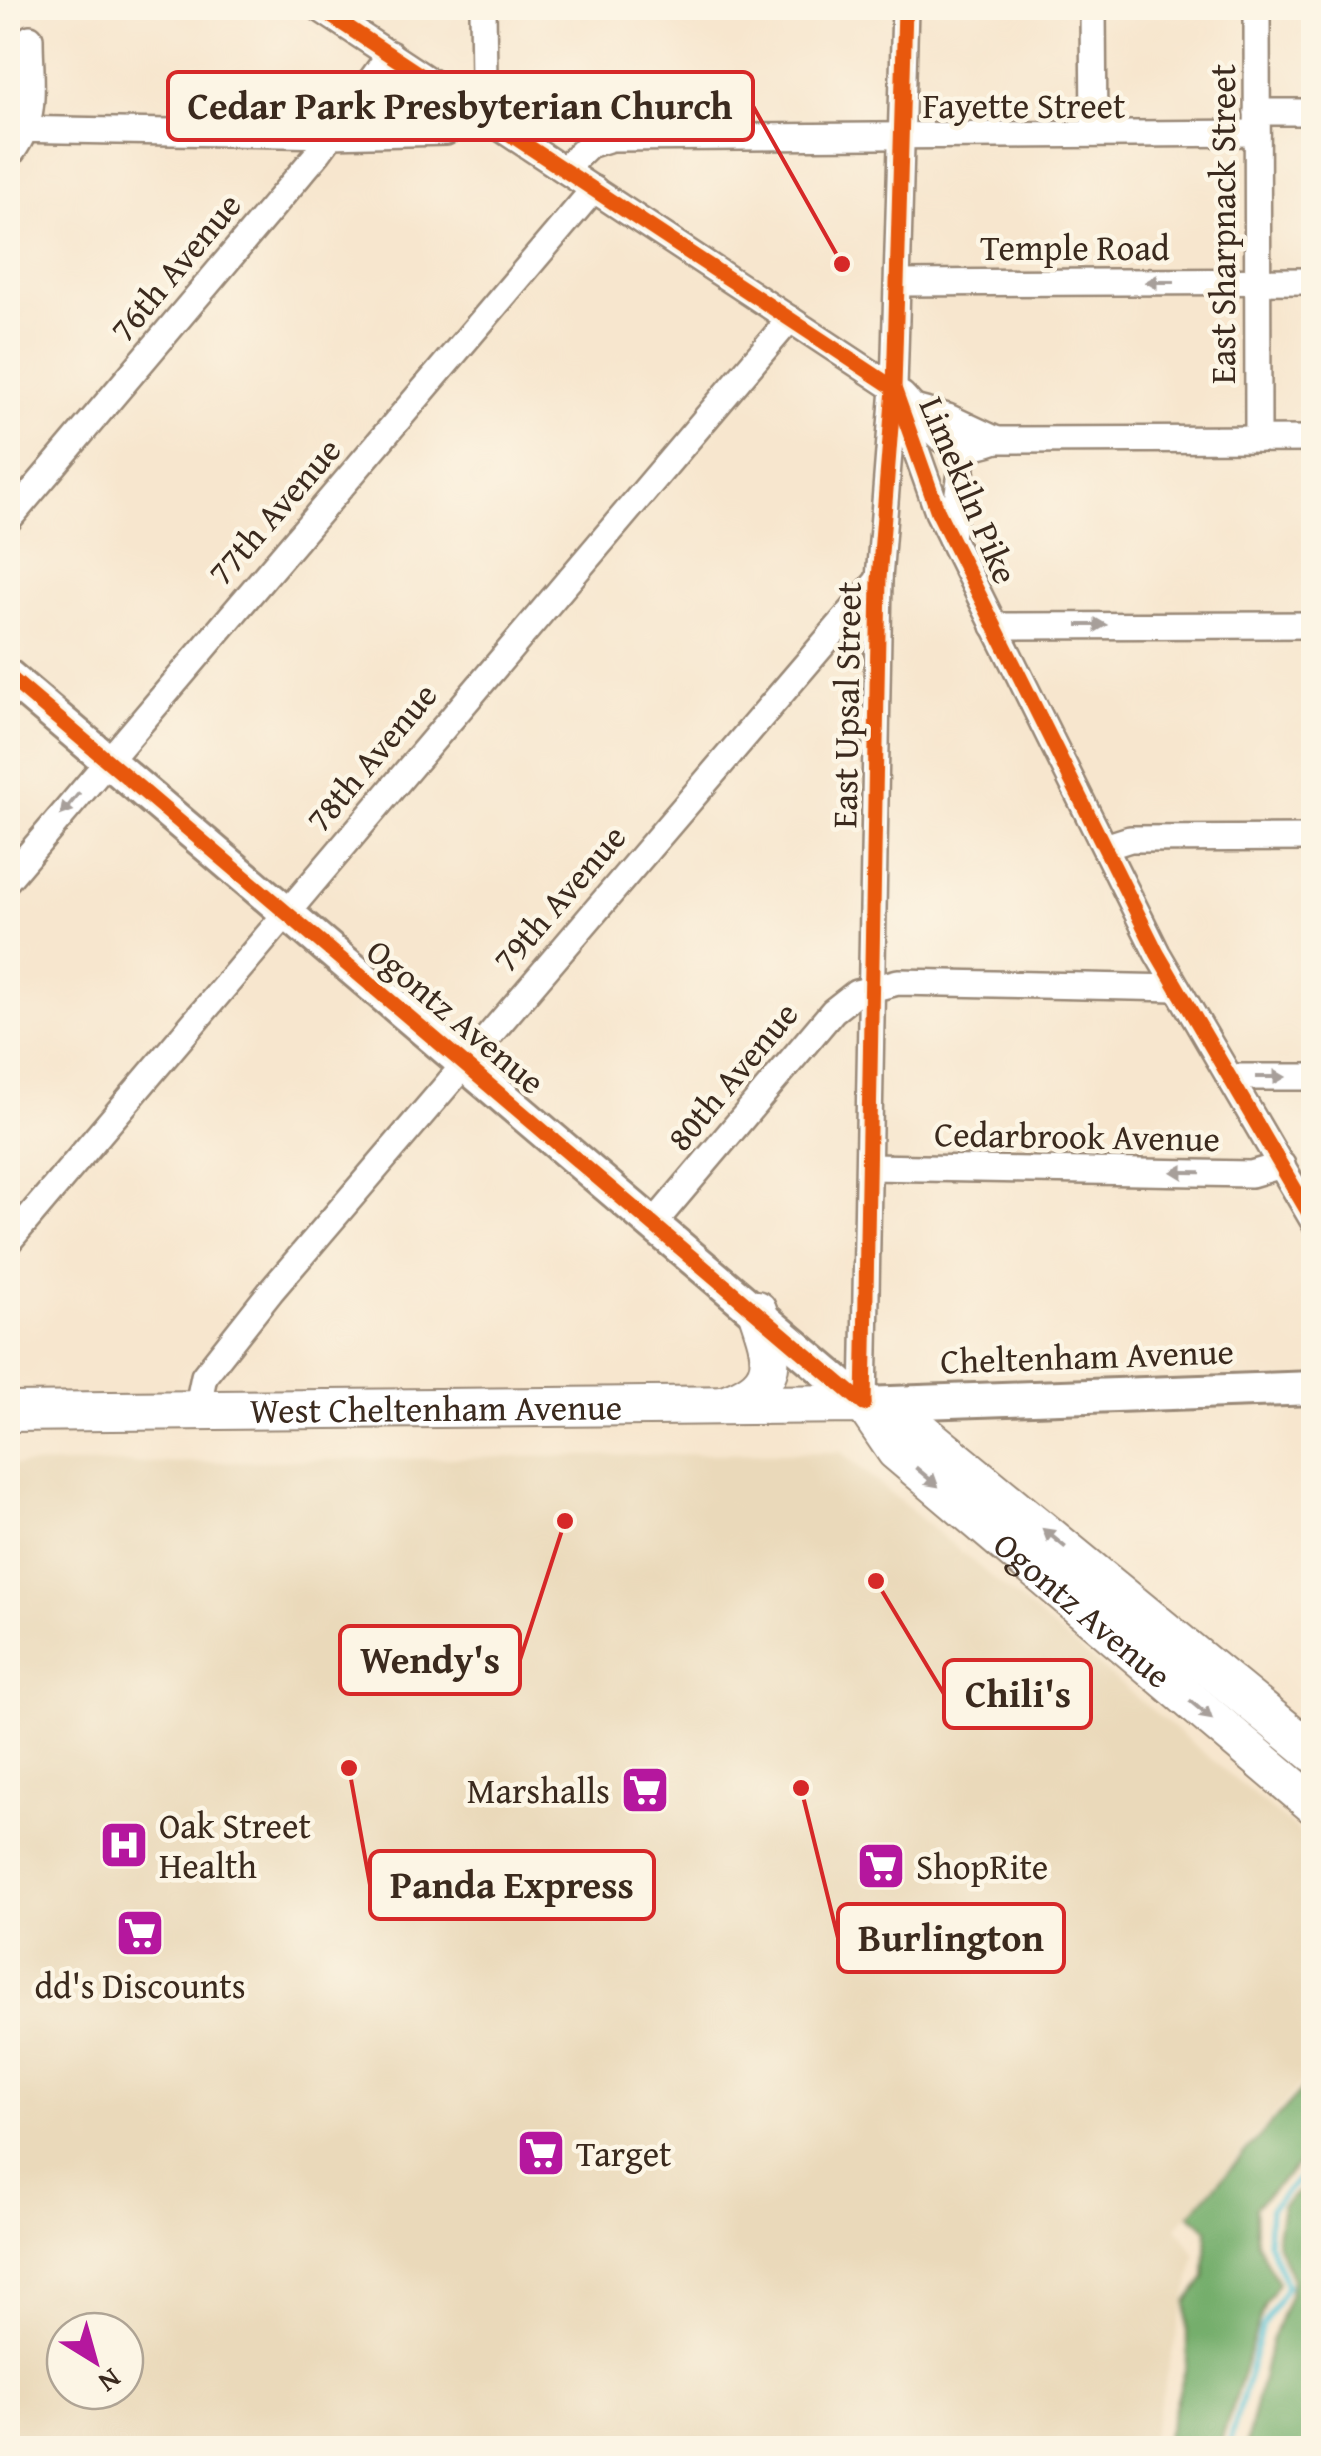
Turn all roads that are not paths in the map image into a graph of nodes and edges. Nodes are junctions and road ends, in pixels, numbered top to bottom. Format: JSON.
{"nodes":[{"id":1,"x":319,"y":8,"type":"edge"},
{"id":2,"x":483,"y":8,"type":"edge"},
{"id":3,"x":906,"y":8,"type":"edge"},
{"id":4,"x":1093,"y":8,"type":"edge"},
{"id":5,"x":1257,"y":8,"type":"edge"},
{"id":6,"x":30,"y":38,"type":"dead end"},
{"id":7,"x":390,"y":54,"type":"junction"},
{"id":8,"x":475,"y":110,"type":"junction"},
{"id":9,"x":1314,"y":112,"type":"edge"},
{"id":10,"x":1257,"y":122,"type":"junction"},
{"id":11,"x":17,"y":130,"type":"edge"},
{"id":12,"x":332,"y":134,"type":"junction"},
{"id":13,"x":1094,"y":134,"type":"junction"},
{"id":14,"x":902,"y":136,"type":"junction"},
{"id":15,"x":8,"y":157,"type":"edge"},
{"id":16,"x":564,"y":169,"type":"junction"},
{"id":17,"x":594,"y":190,"type":"junction"},
{"id":18,"x":1314,"y":281,"type":"edge"},
{"id":19,"x":1258,"y":282,"type":"junction"},
{"id":20,"x":898,"y":283,"type":"junction"},
{"id":21,"x":790,"y":319,"type":"junction"},
{"id":22,"x":894,"y":388,"type":"junction"},
{"id":23,"x":914,"y":408,"type":"junction"},
{"id":24,"x":1258,"y":439,"type":"junction"},
{"id":25,"x":1314,"y":439,"type":"edge"},
{"id":26,"x":998,"y":440,"type":"junction"},
{"id":27,"x":964,"y":447,"type":"junction"},
{"id":28,"x":8,"y":520,"type":"edge"},
{"id":29,"x":952,"y":538,"type":"junction"},
{"id":30,"x":879,"y":579,"type":"junction"},
{"id":31,"x":1314,"y":625,"type":"edge"},
{"id":32,"x":994,"y":626,"type":"junction"},
{"id":33,"x":8,"y":676,"type":"edge"},
{"id":34,"x":106,"y":760,"type":"junction"},
{"id":35,"x":1314,"y":838,"type":"edge"},
{"id":36,"x":1105,"y":847,"type":"junction"},
{"id":37,"x":8,"y":879,"type":"edge"},
{"id":38,"x":285,"y":912,"type":"junction"},
{"id":39,"x":873,"y":986,"type":"junction"},
{"id":40,"x":1177,"y":988,"type":"junction"},
{"id":41,"x":465,"y":1063,"type":"junction"},
{"id":42,"x":1229,"y":1077,"type":"junction"},
{"id":43,"x":1314,"y":1077,"type":"edge"},
{"id":44,"x":1282,"y":1165,"type":"junction"},
{"id":45,"x":870,"y":1167,"type":"junction"},
{"id":46,"x":1311,"y":1211,"type":"edge"},
{"id":47,"x":654,"y":1222,"type":"junction"},
{"id":48,"x":8,"y":1242,"type":"edge"},
{"id":49,"x":757,"y":1310,"type":"junction"},
{"id":50,"x":1314,"y":1388,"type":"edge"},
{"id":51,"x":726,"y":1404,"type":"junction"},
{"id":52,"x":864,"y":1404,"type":"junction"},
{"id":53,"x":197,"y":1410,"type":"junction"},
{"id":54,"x":8,"y":1412,"type":"edge"},
{"id":55,"x":1314,"y":1753,"type":"edge"},
{"id":56,"x":1314,"y":1804,"type":"edge"}],
"edges":[{"from":1,"to":7,"type":"street","name":"Limekiln Pike"},
{"from":2,"to":8,"type":"street"},
{"from":3,"to":14,"type":"street","name":"East Upsal Street"},
{"from":4,"to":13,"type":"street"},
{"from":5,"to":10,"type":"street","name":"East Sharpnack Street"},
{"from":6,"to":11,"type":"street"},
{"from":7,"to":8,"type":"street","name":"Limekiln Pike"},
{"from":7,"to":12,"type":"street","name":"76th Avenue"},
{"from":8,"to":12,"type":"street"},
{"from":8,"to":16,"type":"street","name":"Limekiln Pike"},
{"from":9,"to":10,"type":"street","name":"Fayette Street"},
{"from":10,"to":13,"type":"street","name":"Fayette Street"},
{"from":10,"to":19,"type":"street","name":"East Sharpnack Street"},
{"from":11,"to":12,"type":"street"},
{"from":11,"to":15,"type":"street"},
{"from":12,"to":28,"type":"street","name":"76th Avenue"},
{"from":13,"to":14,"type":"street","name":"Fayette Street"},
{"from":14,"to":16,"type":"street","name":"Fayette Street"},
{"from":14,"to":20,"type":"street","name":"East Upsal Street"},
{"from":16,"to":17,"type":"street","name":"Limekiln Pike"},
{"from":17,"to":21,"type":"street","name":"Limekiln Pike"},
{"from":17,"to":34,"type":"street","name":"77th Avenue"},
{"from":18,"to":19,"type":"street","name":"Temple Road"},
{"from":19,"to":20,"type":"street","name":"Temple Road","one_way":true},
{"from":19,"to":24,"type":"street","name":"East Sharpnack Street"},
{"from":20,"to":22,"type":"street","name":"East Upsal Street"},
{"from":21,"to":22,"type":"street","name":"Limekiln Pike"},
{"from":21,"to":38,"type":"street","name":"78th Avenue"},
{"from":22,"to":23,"type":"street"},
{"from":22,"to":29,"type":"street","name":"Limekiln Pike"},
{"from":22,"to":30,"type":"street","name":"East Upsal Street"},
{"from":23,"to":26,"type":"street"},
{"from":23,"to":27,"type":"street"},
{"from":24,"to":25,"type":"street"},
{"from":24,"to":26,"type":"street"},
{"from":26,"to":27,"type":"street"},
{"from":27,"to":29,"type":"street"},
{"from":29,"to":32,"type":"street","name":"Limekiln Pike"},
{"from":30,"to":39,"type":"street","name":"East Upsal Street"},
{"from":30,"to":41,"type":"street","name":"79th Avenue"},
{"from":32,"to":31,"type":"street","one_way":true},
{"from":32,"to":36,"type":"street","name":"Limekiln Pike"},
{"from":33,"to":34,"type":"main road","name":"Ogontz Avenue"},
{"from":34,"to":37,"type":"street","name":"77th Avenue","one_way":true},
{"from":34,"to":38,"type":"main road","name":"Ogontz Avenue"},
{"from":35,"to":36,"type":"street"},
{"from":36,"to":40,"type":"street","name":"Limekiln Pike"},
{"from":38,"to":41,"type":"main road","name":"Ogontz Avenue"},
{"from":38,"to":48,"type":"street","name":"78th Avenue"},
{"from":39,"to":40,"type":"street"},
{"from":39,"to":45,"type":"street","name":"East Upsal Street"},
{"from":39,"to":47,"type":"street","name":"80th Avenue"},
{"from":40,"to":42,"type":"street","name":"Limekiln Pike"},
{"from":41,"to":47,"type":"main road","name":"Ogontz Avenue"},
{"from":41,"to":53,"type":"street","name":"79th Avenue"},
{"from":42,"to":43,"type":"street","one_way":true},
{"from":42,"to":44,"type":"street","name":"Limekiln Pike"},
{"from":44,"to":45,"type":"street","name":"Cedarbrook Avenue","one_way":true},
{"from":44,"to":46,"type":"street","name":"Limekiln Pike"},
{"from":45,"to":52,"type":"street","name":"East Upsal Street"},
{"from":47,"to":49,"type":"main road","name":"Ogontz Avenue"},
{"from":49,"to":51,"type":"highway"},
{"from":49,"to":52,"type":"main road","name":"Ogontz Avenue"},
{"from":50,"to":52,"type":"main road","name":"Cheltenham Avenue"},
{"from":51,"to":52,"type":"highway","name":"West Cheltenham Avenue"},
{"from":51,"to":53,"type":"highway","name":"West Cheltenham Avenue"},
{"from":55,"to":52,"type":"highway","name":"Ogontz Avenue","one_way":true},
{"from":52,"to":56,"type":"highway","name":"Ogontz Avenue","one_way":true},
{"from":53,"to":54,"type":"highway","name":"West Cheltenham Avenue"}]}
